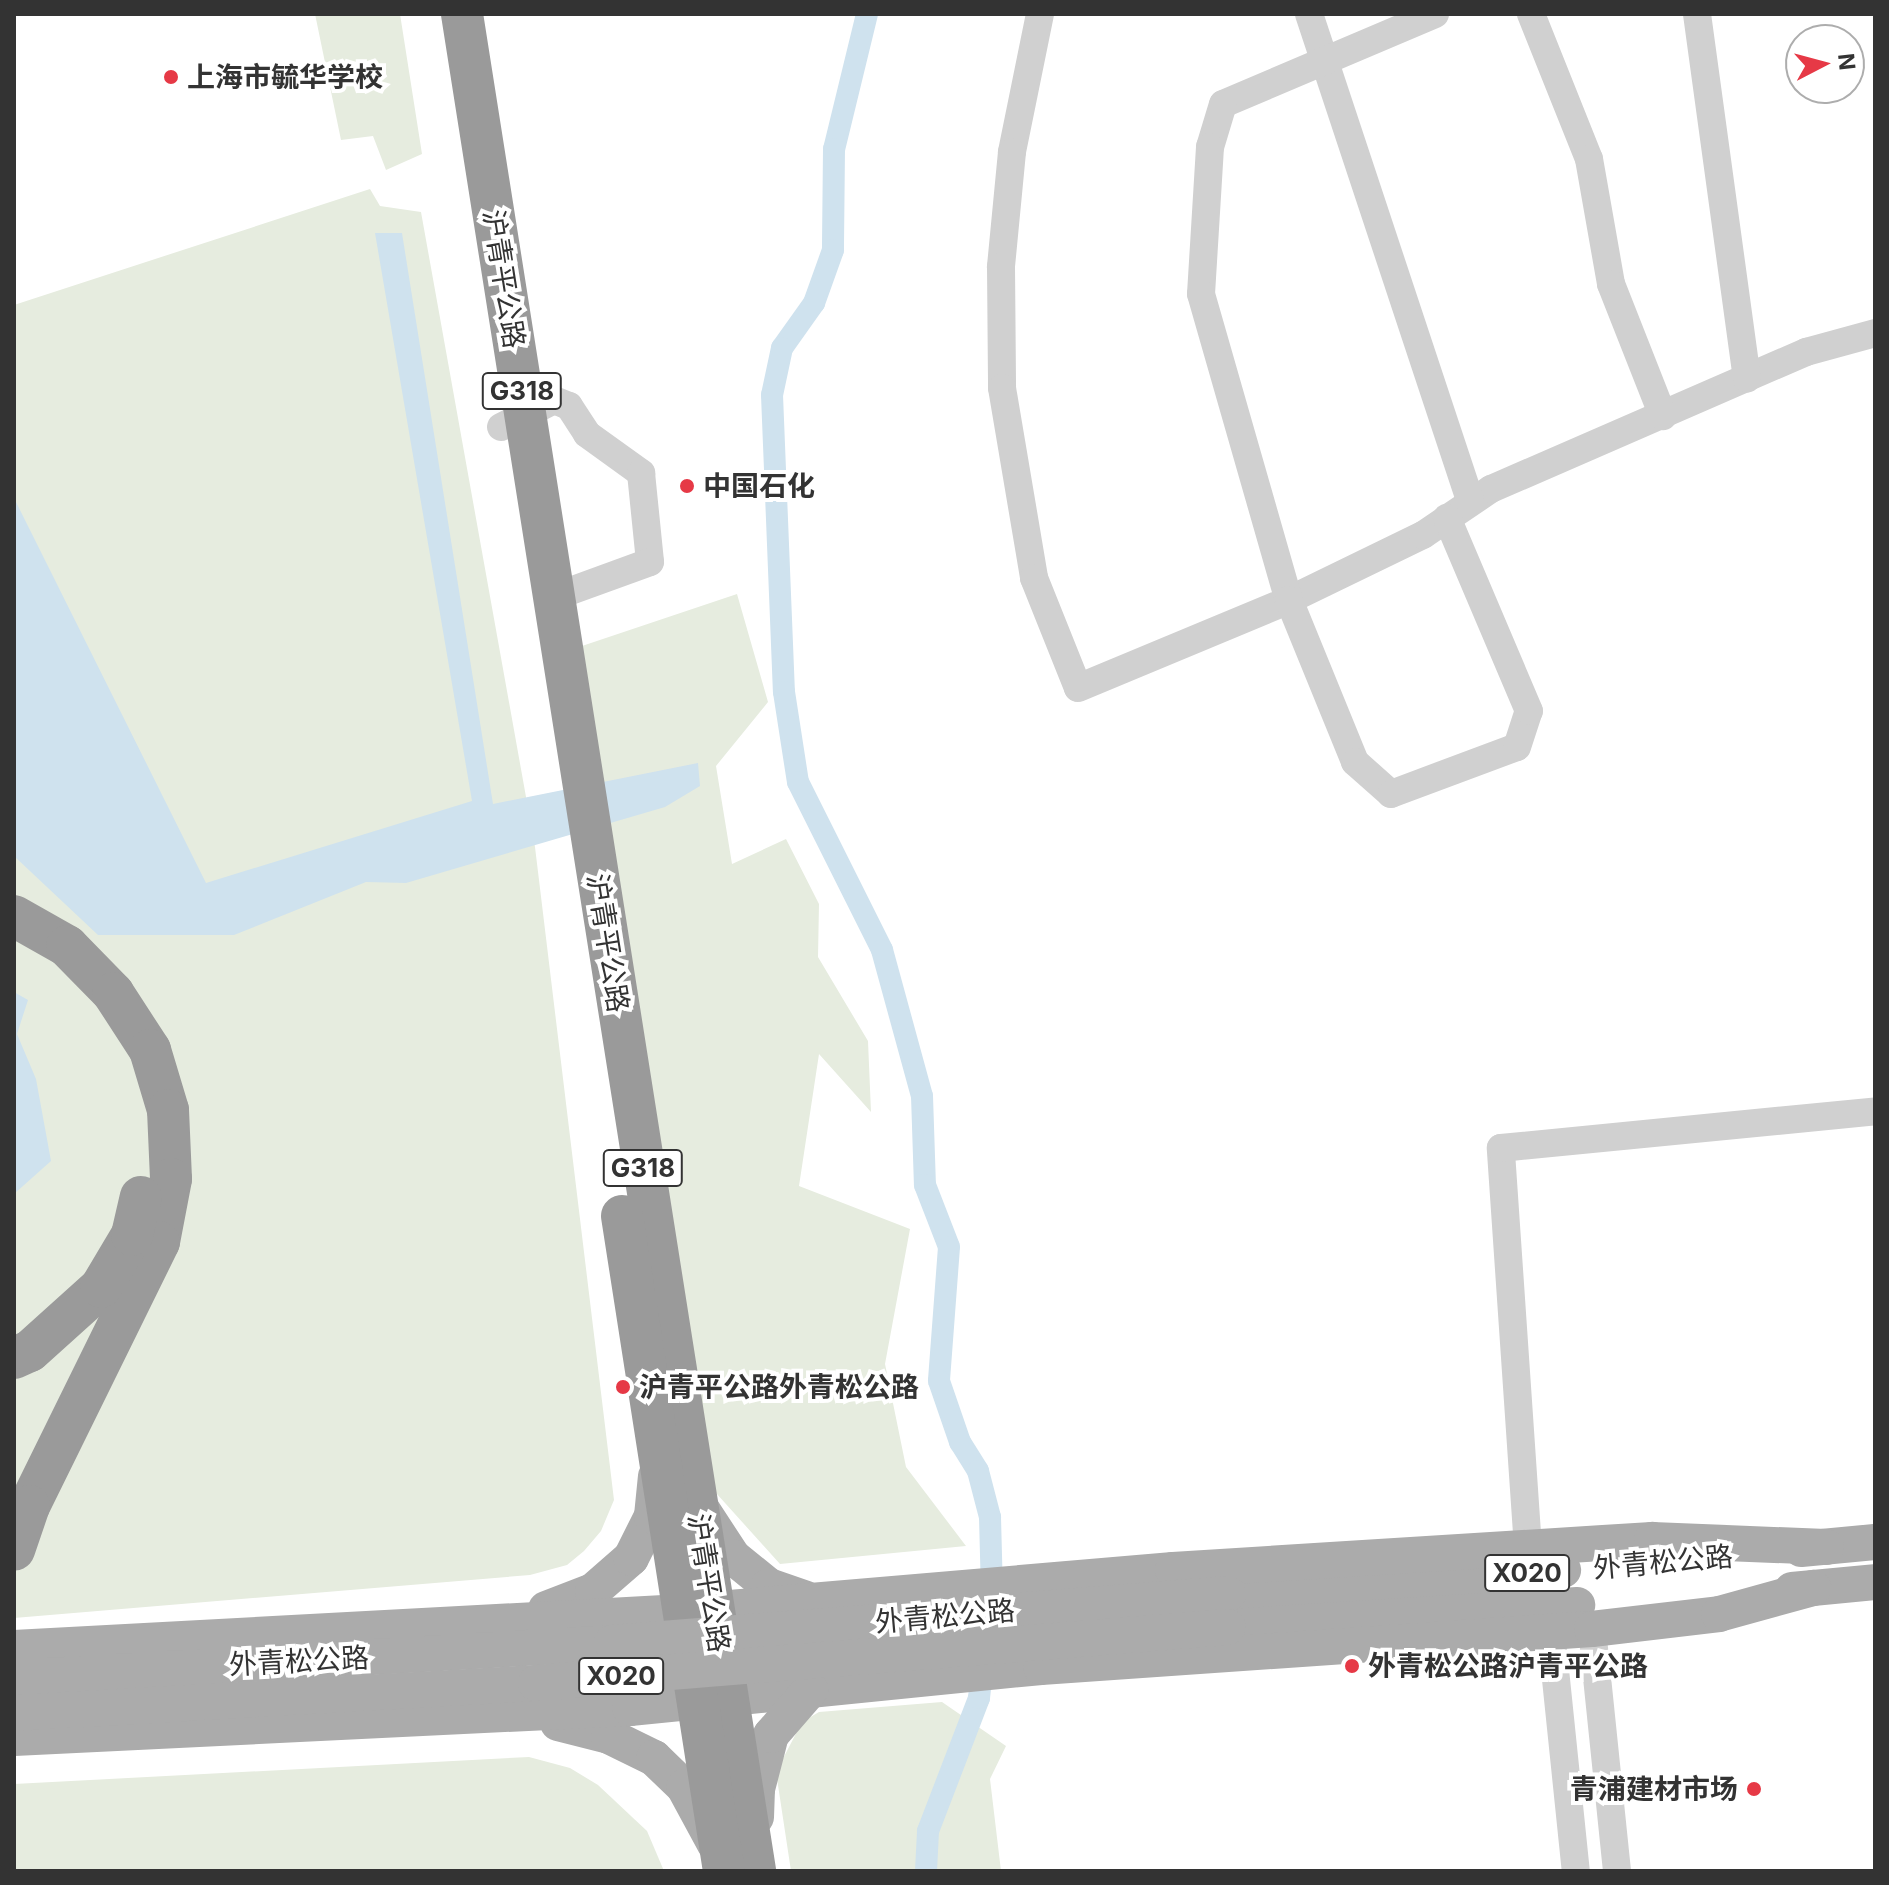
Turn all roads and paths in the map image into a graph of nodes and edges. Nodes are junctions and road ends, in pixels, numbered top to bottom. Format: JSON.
{"nodes":[{"id":1,"x":436,"y":14,"type":"edge"},
{"id":2,"x":1040,"y":14,"type":"edge"},
{"id":3,"x":1309,"y":14,"type":"edge"},
{"id":4,"x":1435,"y":14,"type":"edge"},
{"id":5,"x":1531,"y":14,"type":"edge"},
{"id":6,"x":1697,"y":14,"type":"edge"},
{"id":7,"x":458,"y":41,"type":"edge"},
{"id":8,"x":1324,"y":61,"type":"junction"},
{"id":9,"x":1875,"y":333,"type":"edge"},
{"id":10,"x":1747,"y":379,"type":"junction"},
{"id":11,"x":1663,"y":416,"type":"junction"},
{"id":12,"x":513,"y":420,"type":"junction"},
{"id":13,"x":1470,"y":500,"type":"junction"},
{"id":14,"x":1447,"y":518,"type":"junction"},
{"id":15,"x":554,"y":597,"type":"junction"},
{"id":16,"x":1289,"y":600,"type":"junction"},
{"id":17,"x":567,"y":771,"type":"junction"},
{"id":18,"x":578,"y":841,"type":"junction"},
{"id":19,"x":14,"y":916,"type":"edge"},
{"id":20,"x":14,"y":943,"type":"edge"},
{"id":21,"x":1875,"y":1111,"type":"edge"},
{"id":22,"x":14,"y":1358,"type":"edge"},
{"id":23,"x":656,"y":1442,"type":"junction"},
{"id":24,"x":696,"y":1499,"type":"junction"},
{"id":25,"x":1875,"y":1542,"type":"edge"},
{"id":26,"x":1826,"y":1547,"type":"junction"},
{"id":27,"x":1528,"y":1548,"type":"junction"},
{"id":28,"x":14,"y":1550,"type":"edge"},
{"id":29,"x":1875,"y":1582,"type":"edge"},
{"id":30,"x":1813,"y":1588,"type":"junction"},
{"id":31,"x":895,"y":1594,"type":"junction"},
{"id":32,"x":839,"y":1599,"type":"junction"},
{"id":33,"x":1228,"y":1610,"type":"junction"},
{"id":34,"x":463,"y":1626,"type":"junction"},
{"id":35,"x":1592,"y":1629,"type":"junction"},
{"id":36,"x":1551,"y":1631,"type":"junction"},
{"id":37,"x":702,"y":1635,"type":"junction"},
{"id":38,"x":14,"y":1648,"type":"edge"},
{"id":39,"x":14,"y":1678,"type":"edge"},
{"id":40,"x":885,"y":1681,"type":"junction"},
{"id":41,"x":810,"y":1690,"type":"junction"},
{"id":42,"x":712,"y":1700,"type":"junction"},
{"id":43,"x":14,"y":1713,"type":"edge"},
{"id":44,"x":518,"y":1714,"type":"junction"},
{"id":45,"x":14,"y":1738,"type":"edge"},
{"id":46,"x":740,"y":1869,"type":"edge"},
{"id":47,"x":1576,"y":1871,"type":"edge"},
{"id":48,"x":1617,"y":1871,"type":"edge"}],
"edges":[{"from":1,"to":7,"type":"highway","name":"沪青平公路","number":"G318"},
{"from":2,"to":16,"type":"street"},
{"from":3,"to":8,"type":"street"},
{"from":4,"to":8,"type":"street"},
{"from":5,"to":11,"type":"street"},
{"from":6,"to":10,"type":"street"},
{"from":7,"to":12,"type":"highway","name":"沪青平公路","number":"G318"},
{"from":8,"to":13,"type":"street"},
{"from":8,"to":16,"type":"street"},
{"from":9,"to":10,"type":"street"},
{"from":10,"to":11,"type":"street"},
{"from":11,"to":13,"type":"street"},
{"from":12,"to":15,"type":"highway","name":"沪青平公路","number":"G318"},
{"from":12,"to":15,"type":"street"},
{"from":12,"to":17,"type":"highway","name":"沪青平公路","number":"G318"},
{"from":13,"to":14,"type":"street"},
{"from":14,"to":16,"type":"street"},
{"from":14,"to":16,"type":"street"},
{"from":15,"to":17,"type":"highway","name":"沪青平公路","number":"G318"},
{"from":17,"to":18,"type":"highway","name":"沪青平公路","number":"G318"},
{"from":18,"to":23,"type":"highway","name":"沪青平公路","number":"G318"},
{"from":18,"to":24,"type":"highway","name":"沪青平公路","number":"G318"},
{"from":19,"to":28,"type":"highway"},
{"from":20,"to":22,"type":"highway"},
{"from":21,"to":27,"type":"street"},
{"from":23,"to":34,"type":"main road"},
{"from":23,"to":37,"type":"highway","name":"沪青平公路","number":"G318"},
{"from":24,"to":32,"type":"main road"},
{"from":24,"to":37,"type":"highway","name":"沪青平公路","number":"G318"},
{"from":25,"to":26,"type":"main road","name":"外青松公路","number":"X020"},
{"from":26,"to":27,"type":"main road"},
{"from":26,"to":33,"type":"main road","name":"外青松公路","number":"X020"},
{"from":27,"to":31,"type":"main road"},
{"from":29,"to":30,"type":"main road","name":"外青松公路","number":"X020"},
{"from":30,"to":33,"type":"main road","name":"外青松公路","number":"X020"},
{"from":30,"to":35,"type":"main road"},
{"from":31,"to":32,"type":"main road"},
{"from":31,"to":40,"type":"main road"},
{"from":32,"to":37,"type":"main road"},
{"from":33,"to":39,"type":"main road","name":"外青松公路","number":"X020","bridge":true},
{"from":33,"to":43,"type":"main road","name":"外青松公路","number":"X020","bridge":true},
{"from":34,"to":37,"type":"main road"},
{"from":34,"to":38,"type":"main road"},
{"from":35,"to":36,"type":"main road"},
{"from":35,"to":48,"type":"street"},
{"from":36,"to":40,"type":"main road"},
{"from":36,"to":47,"type":"street"},
{"from":37,"to":40,"type":"main road"},
{"from":37,"to":42,"type":"highway","name":"沪青平公路","number":"G318"},
{"from":37,"to":44,"type":"main road"},
{"from":40,"to":41,"type":"main road"},
{"from":41,"to":42,"type":"main road"},
{"from":41,"to":46,"type":"main road"},
{"from":42,"to":44,"type":"main road"},
{"from":42,"to":46,"type":"highway","name":"沪青平公路","number":"G318"},
{"from":44,"to":45,"type":"main road"},
{"from":44,"to":46,"type":"main road"}]}
